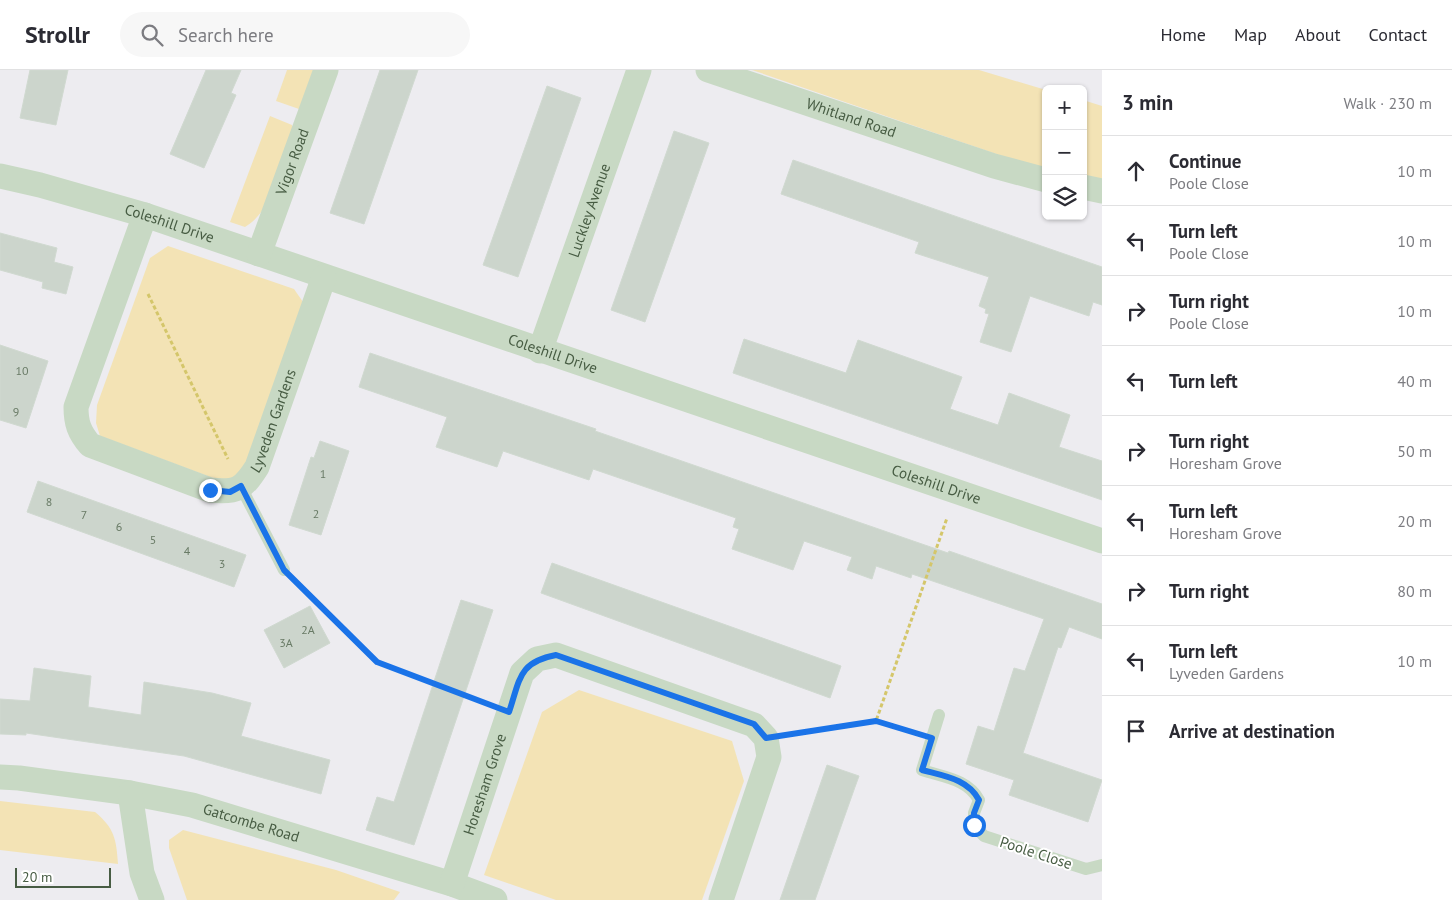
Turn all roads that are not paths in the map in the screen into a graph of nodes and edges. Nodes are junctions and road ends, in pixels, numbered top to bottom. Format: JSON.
{"nodes":[{"id":1,"x":326,"y":70,"type":"edge"},
{"id":2,"x":639,"y":70,"type":"edge"},
{"id":3,"x":708,"y":70,"type":"edge"},
{"id":4,"x":0,"y":176,"type":"edge"},
{"id":5,"x":1042,"y":179,"type":"edge"},
{"id":6,"x":1087,"y":189,"type":"edge"},
{"id":7,"x":1102,"y":191,"type":"edge"},
{"id":8,"x":145,"y":215,"type":"junction"},
{"id":9,"x":259,"y":254,"type":"junction"},
{"id":10,"x":324,"y":277,"type":"junction"},
{"id":11,"x":540,"y":351,"type":"junction"},
{"id":12,"x":241,"y":486,"type":"junction"},
{"id":13,"x":1102,"y":541,"type":"edge"},
{"id":14,"x":284,"y":570,"type":"road end"},
{"id":15,"x":939,"y":715,"type":"dead end"},
{"id":16,"x":0,"y":777,"type":"edge"},
{"id":17,"x":130,"y":793,"type":"junction"},
{"id":18,"x":1102,"y":865,"type":"edge"},
{"id":19,"x":452,"y":884,"type":"junction"},
{"id":20,"x":152,"y":900,"type":"edge"},
{"id":21,"x":495,"y":900,"type":"edge"},
{"id":22,"x":721,"y":900,"type":"edge"}],
"edges":[{"from":1,"to":9,"type":"street","name":"Vigor Road"},
{"from":2,"to":11,"type":"street","name":"Luckley Avenue"},
{"from":3,"to":5,"type":"street","name":"Whitland Road"},
{"from":4,"to":8,"type":"street","name":"Coleshill Drive"},
{"from":6,"to":7,"type":"street"},
{"from":8,"to":9,"type":"street","name":"Coleshill Drive"},
{"from":8,"to":12,"type":"street","name":"Lyveden Gardens"},
{"from":9,"to":10,"type":"street","name":"Coleshill Drive"},
{"from":10,"to":11,"type":"street","name":"Coleshill Drive"},
{"from":10,"to":12,"type":"street","name":"Lyveden Gardens"},
{"from":11,"to":13,"type":"street","name":"Coleshill Drive"},
{"from":12,"to":14,"type":"lane"},
{"from":15,"to":18,"type":"lane","name":"Poole Close"},
{"from":16,"to":17,"type":"street","name":"Gatcombe Road"},
{"from":17,"to":19,"type":"street","name":"Gatcombe Road"},
{"from":17,"to":20,"type":"street"},
{"from":19,"to":21,"type":"street","name":"Gatcombe Road"},
{"from":19,"to":22,"type":"street","name":"Horesham Grove"}]}
